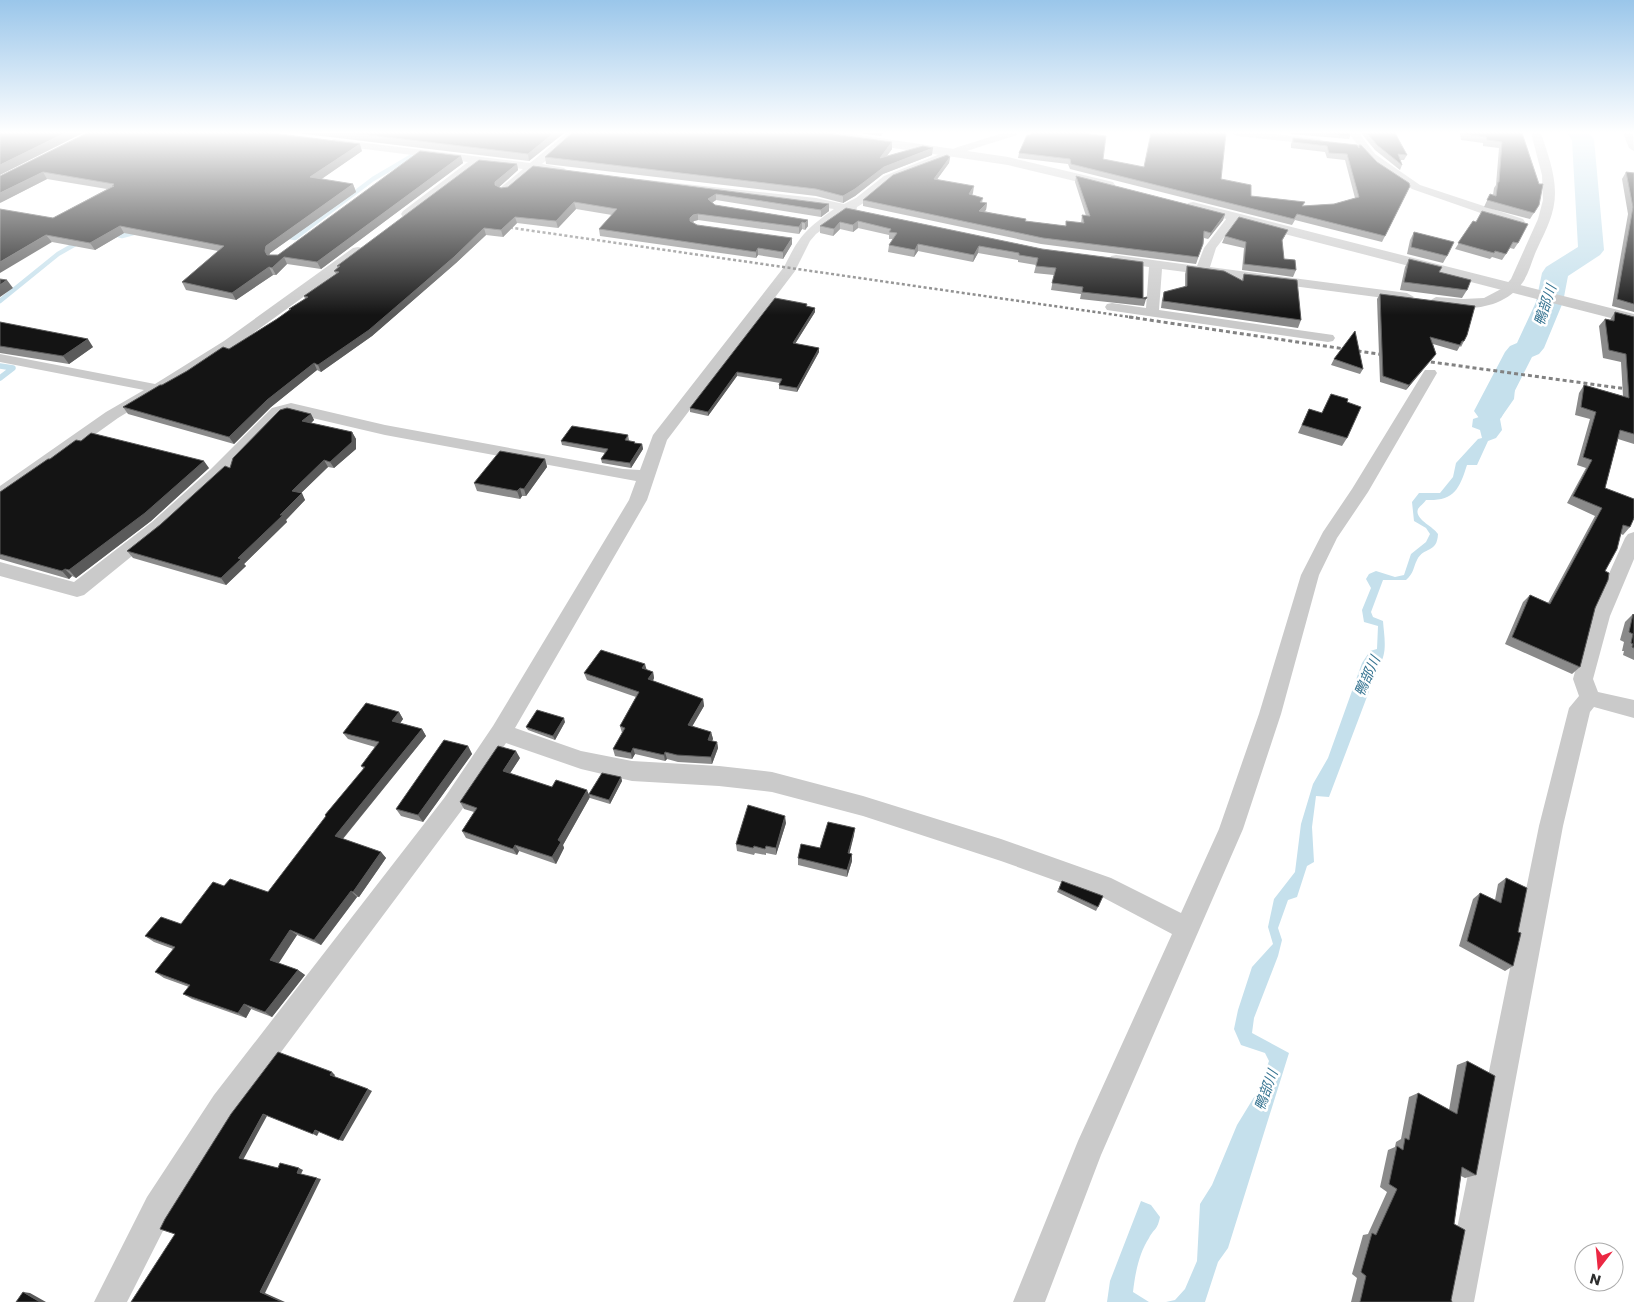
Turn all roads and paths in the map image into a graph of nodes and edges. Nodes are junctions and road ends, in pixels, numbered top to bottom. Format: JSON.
{"nodes":[{"id":1,"x":434,"y":194,"type":"edge"},
{"id":2,"x":750,"y":194,"type":"edge"},
{"id":3,"x":869,"y":194,"type":"edge"},
{"id":4,"x":1433,"y":194,"type":"edge"},
{"id":5,"x":1548,"y":194,"type":"edge"},
{"id":6,"x":1179,"y":203,"type":"edge"},
{"id":7,"x":854,"y":210,"type":"junction"},
{"id":8,"x":1234,"y":217,"type":"junction"},
{"id":9,"x":400,"y":220,"type":"edge"},
{"id":10,"x":1540,"y":228,"type":"junction"},
{"id":11,"x":366,"y":246,"type":"edge"},
{"id":12,"x":1105,"y":258,"type":"edge"},
{"id":13,"x":1156,"y":264,"type":"junction"},
{"id":14,"x":1202,"y":270,"type":"junction"},
{"id":15,"x":1516,"y":289,"type":"junction"},
{"id":16,"x":1112,"y":307,"type":"edge"},
{"id":17,"x":1152,"y":313,"type":"junction"},
{"id":18,"x":1634,"y":319,"type":"edge"},
{"id":19,"x":1328,"y":338,"type":"dead end"},
{"id":20,"x":0,"y":358,"type":"edge"},
{"id":21,"x":1430,"y":373,"type":"dead end"},
{"id":22,"x":157,"y":389,"type":"junction"},
{"id":23,"x":647,"y":476,"type":"junction"},
{"id":24,"x":0,"y":494,"type":"edge"},
{"id":25,"x":1634,"y":538,"type":"edge"},
{"id":26,"x":0,"y":569,"type":"edge"},
{"id":27,"x":1590,"y":698,"type":"junction"},
{"id":28,"x":1634,"y":709,"type":"edge"},
{"id":29,"x":501,"y":732,"type":"junction"},
{"id":30,"x":1186,"y":928,"type":"junction"},
{"id":31,"x":110,"y":1302,"type":"edge"},
{"id":32,"x":1029,"y":1302,"type":"edge"},
{"id":33,"x":1458,"y":1302,"type":"edge"}],
"edges":[{"from":1,"to":9,"type":"street"},
{"from":2,"to":7,"type":"street"},
{"from":3,"to":7,"type":"street"},
{"from":4,"to":10,"type":"street"},
{"from":5,"to":10,"type":"street"},
{"from":6,"to":8,"type":"street"},
{"from":7,"to":23,"type":"street"},
{"from":8,"to":14,"type":"street"},
{"from":8,"to":15,"type":"street"},
{"from":10,"to":15,"type":"street"},
{"from":11,"to":22,"type":"street"},
{"from":12,"to":13,"type":"street"},
{"from":13,"to":14,"type":"street"},
{"from":13,"to":17,"type":"street"},
{"from":14,"to":15,"type":"street"},
{"from":15,"to":18,"type":"street"},
{"from":16,"to":17,"type":"street"},
{"from":17,"to":19,"type":"street"},
{"from":20,"to":22,"type":"street"},
{"from":21,"to":30,"type":"street"},
{"from":22,"to":24,"type":"street"},
{"from":23,"to":26,"type":"street"},
{"from":23,"to":29,"type":"street"},
{"from":25,"to":27,"type":"street"},
{"from":27,"to":28,"type":"street"},
{"from":27,"to":33,"type":"street"},
{"from":29,"to":30,"type":"street"},
{"from":29,"to":31,"type":"street"},
{"from":30,"to":32,"type":"street"}]}
